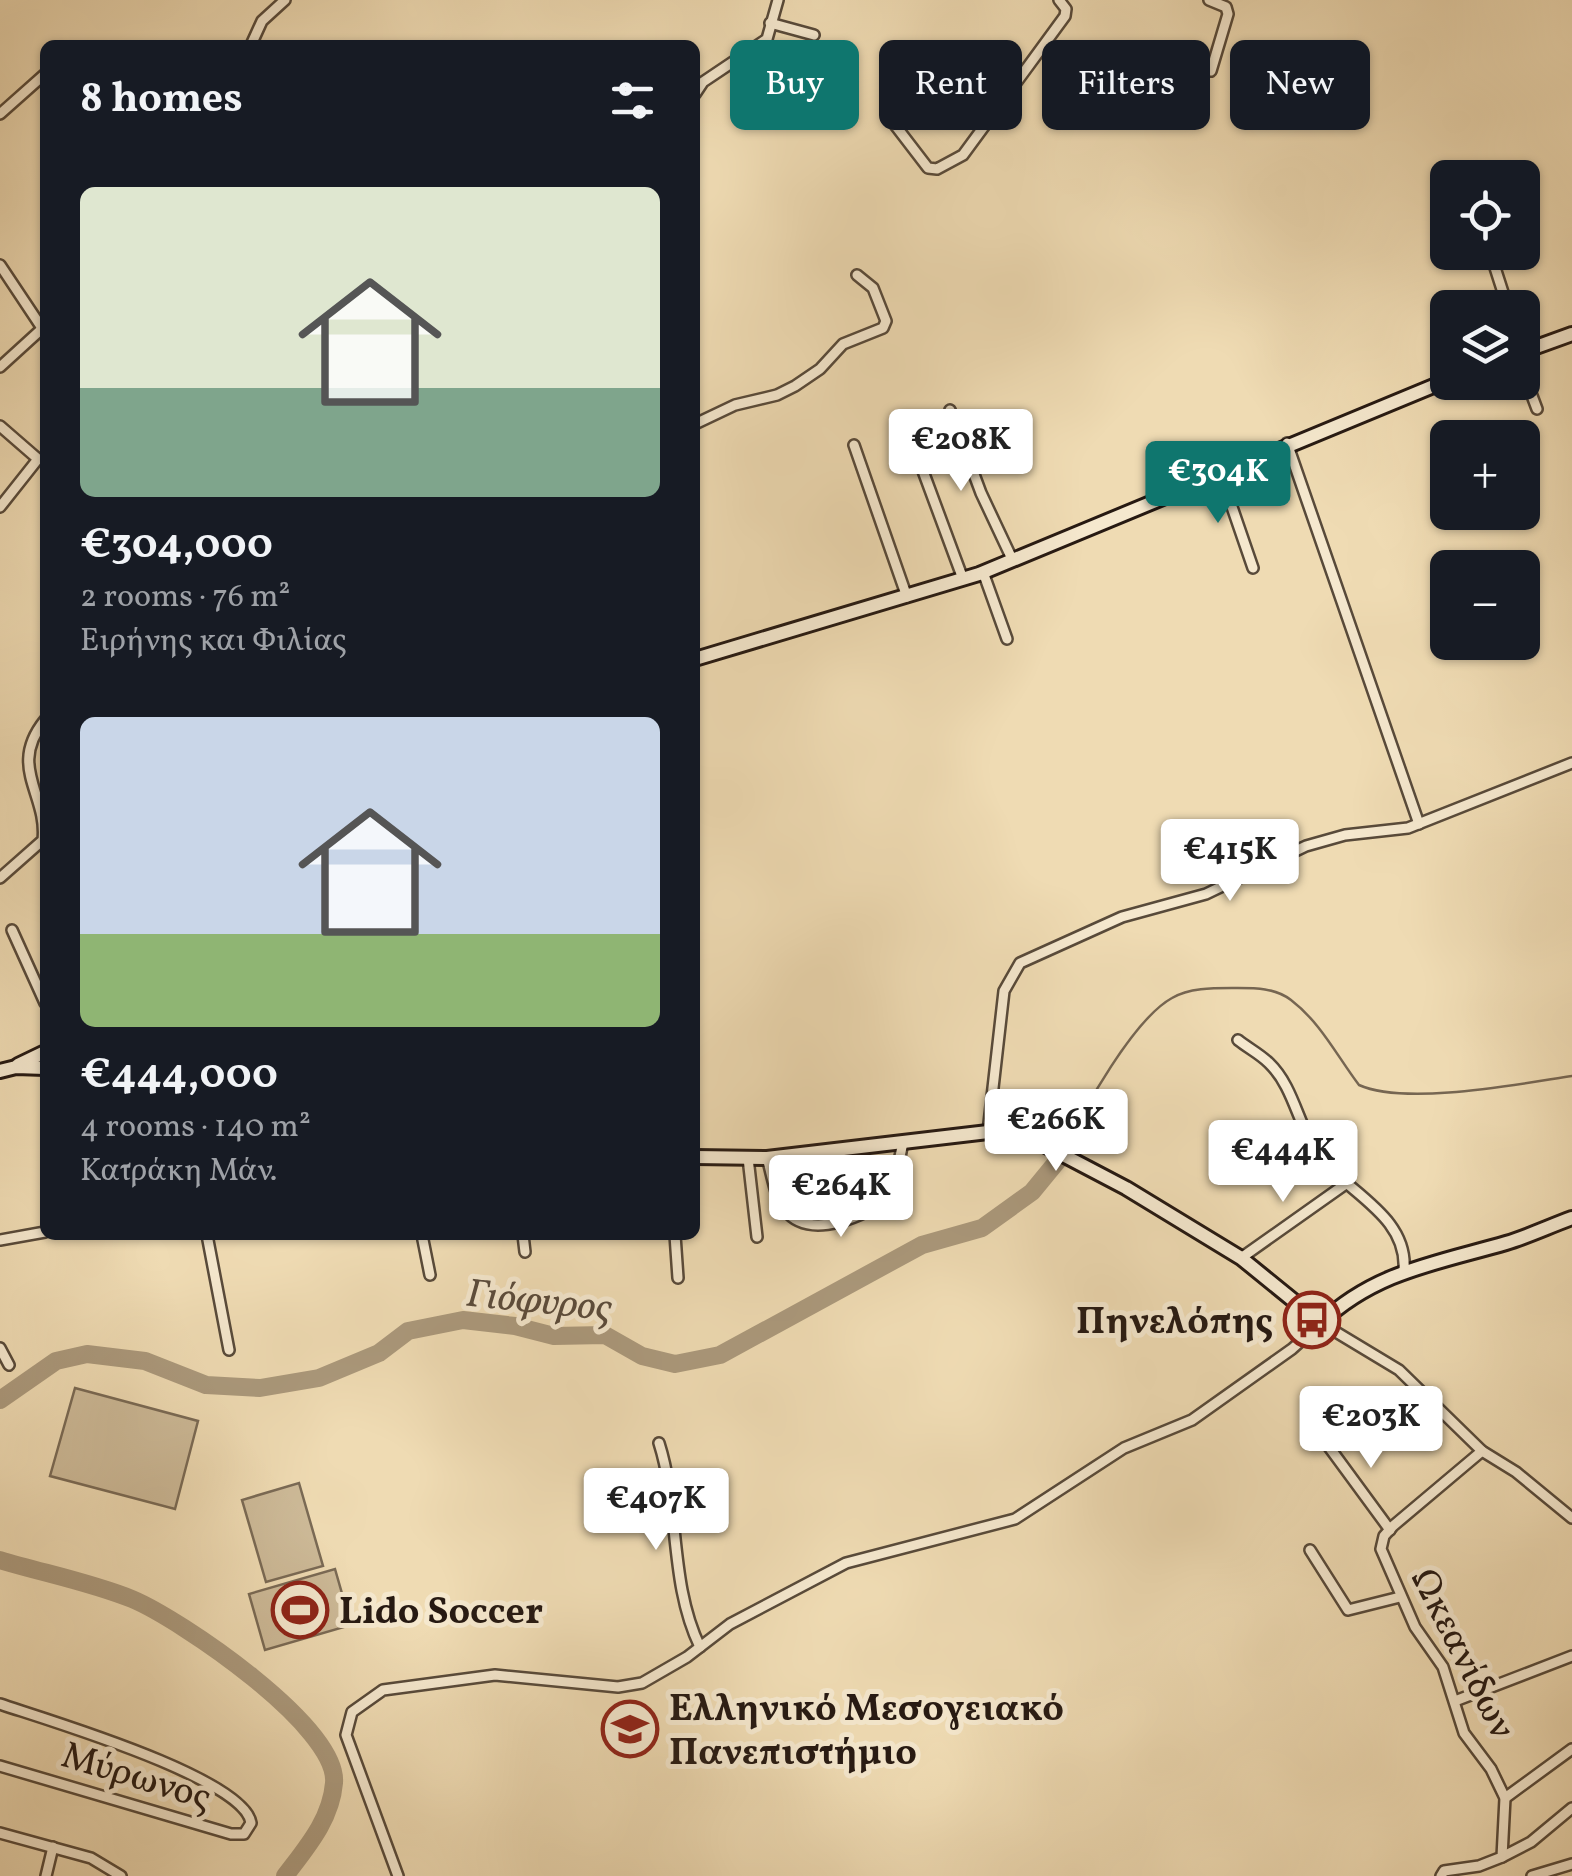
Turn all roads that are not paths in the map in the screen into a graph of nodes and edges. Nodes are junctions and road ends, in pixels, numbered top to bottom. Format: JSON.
{"nodes":[{"id":1,"x":284,"y":0,"type":"edge"},
{"id":2,"x":778,"y":0,"type":"edge"},
{"id":3,"x":1060,"y":0,"type":"edge"},
{"id":4,"x":1209,"y":0,"type":"edge"},
{"id":5,"x":770,"y":23,"type":"junction"},
{"id":6,"x":814,"y":35,"type":"dead end"},
{"id":7,"x":253,"y":40,"type":"edge"},
{"id":8,"x":1211,"y":71,"type":"dead end"},
{"id":9,"x":1022,"y":75,"type":"edge"},
{"id":10,"x":40,"y":78,"type":"edge"},
{"id":11,"x":700,"y":86,"type":"edge"},
{"id":12,"x":0,"y":114,"type":"edge"},
{"id":13,"x":899,"y":130,"type":"edge"},
{"id":14,"x":981,"y":130,"type":"edge"},
{"id":15,"x":0,"y":265,"type":"edge"},
{"id":16,"x":857,"y":275,"type":"dead end"},
{"id":17,"x":40,"y":321,"type":"edge"},
{"id":18,"x":40,"y":331,"type":"edge"},
{"id":19,"x":1572,"y":334,"type":"edge"},
{"id":20,"x":1540,"y":346,"type":"edge"},
{"id":21,"x":0,"y":368,"type":"edge"},
{"id":22,"x":1430,"y":387,"type":"edge"},
{"id":23,"x":1534,"y":400,"type":"edge"},
{"id":24,"x":1537,"y":408,"type":"dead end"},
{"id":25,"x":950,"y":410,"type":"dead end"},
{"id":26,"x":700,"y":422,"type":"edge"},
{"id":27,"x":0,"y":426,"type":"edge"},
{"id":28,"x":1287,"y":444,"type":"junction"},
{"id":29,"x":854,"y":445,"type":"dead end"},
{"id":30,"x":923,"y":472,"type":"dead end"},
{"id":31,"x":1220,"y":472,"type":"junction"},
{"id":32,"x":0,"y":506,"type":"edge"},
{"id":33,"x":1012,"y":561,"type":"junction"},
{"id":34,"x":1252,"y":568,"type":"dead end"},
{"id":35,"x":983,"y":572,"type":"junction"},
{"id":36,"x":963,"y":580,"type":"junction"},
{"id":37,"x":907,"y":597,"type":"junction"},
{"id":38,"x":1008,"y":639,"type":"dead end"},
{"id":39,"x":700,"y":659,"type":"edge"},
{"id":40,"x":40,"y":728,"type":"edge"},
{"id":41,"x":1572,"y":764,"type":"edge"},
{"id":42,"x":1420,"y":824,"type":"junction"},
{"id":43,"x":40,"y":825,"type":"edge"},
{"id":44,"x":40,"y":843,"type":"edge"},
{"id":45,"x":0,"y":878,"type":"edge"},
{"id":46,"x":12,"y":930,"type":"dead end"},
{"id":47,"x":40,"y":991,"type":"edge"},
{"id":48,"x":1238,"y":1040,"type":"dead end"},
{"id":49,"x":40,"y":1055,"type":"edge"},
{"id":50,"x":16,"y":1067,"type":"junction"},
{"id":51,"x":40,"y":1068,"type":"edge"},
{"id":52,"x":0,"y":1071,"type":"edge"},
{"id":53,"x":988,"y":1132,"type":"junction"},
{"id":54,"x":903,"y":1142,"type":"junction"},
{"id":55,"x":700,"y":1157,"type":"edge"},
{"id":56,"x":748,"y":1158,"type":"junction"},
{"id":57,"x":767,"y":1158,"type":"junction"},
{"id":58,"x":1347,"y":1183,"type":"junction"},
{"id":59,"x":1572,"y":1218,"type":"edge"},
{"id":60,"x":40,"y":1233,"type":"edge"},
{"id":61,"x":756,"y":1237,"type":"dead end"},
{"id":62,"x":0,"y":1240,"type":"edge"},
{"id":63,"x":208,"y":1240,"type":"edge"},
{"id":64,"x":423,"y":1240,"type":"edge"},
{"id":65,"x":524,"y":1240,"type":"edge"},
{"id":66,"x":675,"y":1240,"type":"edge"},
{"id":67,"x":525,"y":1252,"type":"dead end"},
{"id":68,"x":1240,"y":1258,"type":"junction"},
{"id":69,"x":1404,"y":1270,"type":"junction"},
{"id":70,"x":430,"y":1275,"type":"dead end"},
{"id":71,"x":678,"y":1278,"type":"dead end"},
{"id":72,"x":1321,"y":1323,"type":"junction"},
{"id":73,"x":0,"y":1348,"type":"edge"},
{"id":74,"x":229,"y":1350,"type":"dead end"},
{"id":75,"x":8,"y":1366,"type":"dead end"},
{"id":76,"x":1320,"y":1436,"type":"dead end"},
{"id":77,"x":659,"y":1443,"type":"dead end"},
{"id":78,"x":1482,"y":1450,"type":"junction"},
{"id":79,"x":1572,"y":1518,"type":"edge"},
{"id":80,"x":1390,"y":1530,"type":"junction"},
{"id":81,"x":1310,"y":1550,"type":"dead end"},
{"id":82,"x":1400,"y":1596,"type":"junction"},
{"id":83,"x":700,"y":1647,"type":"junction"},
{"id":84,"x":1572,"y":1656,"type":"edge"},
{"id":85,"x":1454,"y":1701,"type":"junction"},
{"id":86,"x":0,"y":1704,"type":"edge"},
{"id":87,"x":1572,"y":1748,"type":"edge"},
{"id":88,"x":0,"y":1766,"type":"edge"},
{"id":89,"x":1504,"y":1798,"type":"junction"},
{"id":90,"x":1572,"y":1808,"type":"edge"},
{"id":91,"x":0,"y":1834,"type":"edge"},
{"id":92,"x":53,"y":1847,"type":"junction"},
{"id":93,"x":1502,"y":1857,"type":"junction"},
{"id":94,"x":1572,"y":1864,"type":"edge"},
{"id":95,"x":46,"y":1876,"type":"edge"},
{"id":96,"x":122,"y":1876,"type":"edge"},
{"id":97,"x":398,"y":1876,"type":"edge"},
{"id":98,"x":1441,"y":1876,"type":"edge"},
{"id":99,"x":1532,"y":1876,"type":"edge"}],
"edges":[{"from":1,"to":7,"type":"street"},
{"from":2,"to":5,"type":"street"},
{"from":3,"to":9,"type":"street"},
{"from":4,"to":8,"type":"street"},
{"from":5,"to":6,"type":"street"},
{"from":5,"to":11,"type":"street"},
{"from":10,"to":12,"type":"street"},
{"from":13,"to":14,"type":"street"},
{"from":15,"to":17,"type":"street"},
{"from":16,"to":26,"type":"street"},
{"from":18,"to":21,"type":"street"},
{"from":19,"to":20,"type":"street"},
{"from":22,"to":28,"type":"street"},
{"from":23,"to":24,"type":"street"},
{"from":25,"to":33,"type":"street"},
{"from":27,"to":32,"type":"street"},
{"from":28,"to":31,"type":"street"},
{"from":28,"to":42,"type":"street"},
{"from":29,"to":37,"type":"street"},
{"from":30,"to":36,"type":"street"},
{"from":31,"to":33,"type":"street"},
{"from":31,"to":34,"type":"street"},
{"from":33,"to":35,"type":"street"},
{"from":35,"to":36,"type":"street"},
{"from":35,"to":38,"type":"street"},
{"from":36,"to":37,"type":"street"},
{"from":37,"to":39,"type":"street"},
{"from":40,"to":43,"type":"street"},
{"from":41,"to":42,"type":"street"},
{"from":42,"to":53,"type":"street"},
{"from":44,"to":45,"type":"street"},
{"from":46,"to":47,"type":"street"},
{"from":48,"to":58,"type":"street"},
{"from":49,"to":50,"type":"street"},
{"from":50,"to":51,"type":"street"},
{"from":50,"to":52,"type":"street"},
{"from":53,"to":54,"type":"street"},
{"from":53,"to":68,"type":"street"},
{"from":54,"to":57,"type":"street"},
{"from":54,"to":57,"type":"street"},
{"from":55,"to":56,"type":"street"},
{"from":56,"to":57,"type":"street"},
{"from":56,"to":61,"type":"street"},
{"from":58,"to":68,"type":"street"},
{"from":58,"to":69,"type":"street"},
{"from":59,"to":69,"type":"street"},
{"from":60,"to":62,"type":"street"},
{"from":63,"to":74,"type":"street"},
{"from":64,"to":70,"type":"street"},
{"from":65,"to":67,"type":"street"},
{"from":66,"to":71,"type":"street"},
{"from":68,"to":72,"type":"street"},
{"from":69,"to":72,"type":"street"},
{"from":72,"to":78,"type":"street"},
{"from":72,"to":83,"type":"street"},
{"from":73,"to":75,"type":"street"},
{"from":76,"to":80,"type":"street"},
{"from":77,"to":83,"type":"street"},
{"from":78,"to":79,"type":"street"},
{"from":78,"to":80,"type":"street","name":"Ωκεανίδων"},
{"from":80,"to":82,"type":"street","name":"Ωκεανίδων"},
{"from":81,"to":82,"type":"street"},
{"from":82,"to":85,"type":"street","name":"Ωκεανίδων"},
{"from":83,"to":97,"type":"street"},
{"from":84,"to":85,"type":"street"},
{"from":85,"to":89,"type":"street","name":"Ωκεανίδων"},
{"from":86,"to":88,"type":"street","name":"Μύρωνος"},
{"from":87,"to":89,"type":"street"},
{"from":89,"to":93,"type":"street","name":"Ωκεανίδων"},
{"from":90,"to":93,"type":"street"},
{"from":91,"to":92,"type":"street"},
{"from":92,"to":95,"type":"street"},
{"from":92,"to":96,"type":"street"},
{"from":93,"to":98,"type":"street"},
{"from":94,"to":99,"type":"street"}]}
